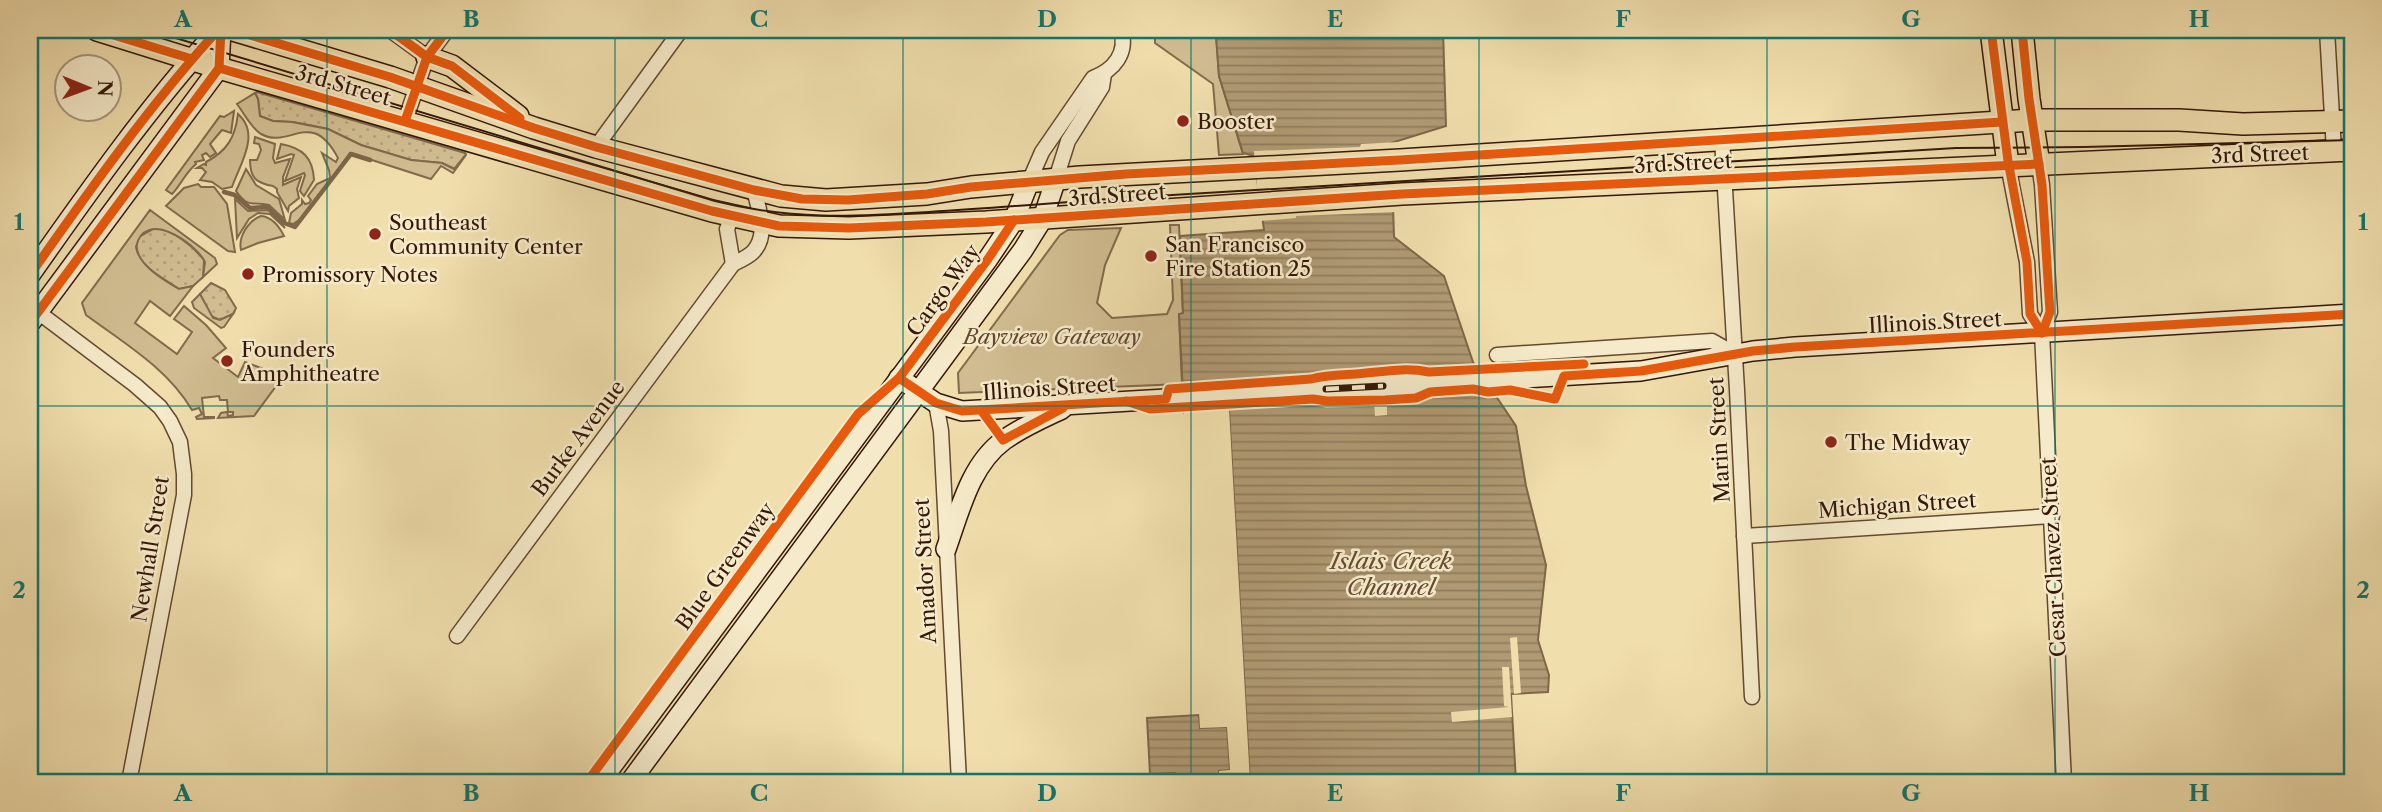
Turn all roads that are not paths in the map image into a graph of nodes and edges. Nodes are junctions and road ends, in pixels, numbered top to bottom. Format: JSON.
{"nodes":[{"id":1,"x":97,"y":30,"type":"edge"},
{"id":2,"x":220,"y":30,"type":"edge"},
{"id":3,"x":233,"y":30,"type":"edge"},
{"id":4,"x":390,"y":30,"type":"edge"},
{"id":5,"x":447,"y":30,"type":"edge"},
{"id":6,"x":681,"y":30,"type":"edge"},
{"id":7,"x":1991,"y":30,"type":"edge"},
{"id":8,"x":2022,"y":30,"type":"edge"},
{"id":9,"x":2327,"y":30,"type":"edge"},
{"id":10,"x":1123,"y":34,"type":"edge"},
{"id":11,"x":427,"y":57,"type":"junction"},
{"id":12,"x":192,"y":59,"type":"junction"},
{"id":13,"x":219,"y":68,"type":"junction"},
{"id":14,"x":1104,"y":74,"type":"junction"},
{"id":15,"x":417,"y":87,"type":"junction"},
{"id":16,"x":2032,"y":120,"type":"junction"},
{"id":17,"x":405,"y":121,"type":"junction"},
{"id":18,"x":2342,"y":121,"type":"edge"},
{"id":19,"x":2002,"y":122,"type":"junction"},
{"id":20,"x":534,"y":128,"type":"junction"},
{"id":21,"x":1722,"y":139,"type":"junction"},
{"id":22,"x":596,"y":147,"type":"junction"},
{"id":23,"x":2343,"y":151,"type":"edge"},
{"id":24,"x":2039,"y":164,"type":"junction"},
{"id":25,"x":2008,"y":165,"type":"junction"},
{"id":26,"x":1725,"y":178,"type":"junction"},
{"id":27,"x":1056,"y":179,"type":"junction"},
{"id":28,"x":1029,"y":182,"type":"junction"},
{"id":29,"x":754,"y":190,"type":"junction"},
{"id":30,"x":732,"y":216,"type":"junction"},
{"id":31,"x":1043,"y":218,"type":"junction"},
{"id":32,"x":1014,"y":220,"type":"junction"},
{"id":33,"x":762,"y":223,"type":"junction"},
{"id":34,"x":733,"y":264,"type":"junction"},
{"id":35,"x":30,"y":275,"type":"edge"},
{"id":36,"x":32,"y":314,"type":"edge"},
{"id":37,"x":2352,"y":314,"type":"edge"},
{"id":38,"x":2042,"y":332,"type":"junction"},
{"id":39,"x":1735,"y":354,"type":"junction"},
{"id":40,"x":1497,"y":355,"type":"dead end"},
{"id":41,"x":899,"y":378,"type":"junction"},
{"id":42,"x":919,"y":392,"type":"junction"},
{"id":43,"x":936,"y":403,"type":"junction"},
{"id":44,"x":1071,"y":404,"type":"junction"},
{"id":45,"x":2052,"y":516,"type":"junction"},
{"id":46,"x":1744,"y":536,"type":"junction"},
{"id":47,"x":946,"y":549,"type":"junction"},
{"id":48,"x":457,"y":636,"type":"dead end"},
{"id":49,"x":1752,"y":697,"type":"dead end"},
{"id":50,"x":129,"y":782,"type":"edge"},
{"id":51,"x":600,"y":782,"type":"edge"},
{"id":52,"x":630,"y":782,"type":"edge"},
{"id":53,"x":959,"y":782,"type":"edge"},
{"id":54,"x":2064,"y":782,"type":"edge"}],
"edges":[{"from":1,"to":12,"type":"main road","name":"3rd Street"},
{"from":2,"to":12,"type":"main road"},
{"from":2,"to":13,"type":"main road"},
{"from":3,"to":15,"type":"main road","name":"3rd Street"},
{"from":4,"to":11,"type":"street"},
{"from":5,"to":11,"type":"street"},
{"from":6,"to":22,"type":"street"},
{"from":7,"to":19,"type":"main road","name":"Cesar Chavez Street"},
{"from":8,"to":16,"type":"main road","name":"Cesar Chavez Street"},
{"from":9,"to":18,"type":"street"},
{"from":10,"to":14,"type":"street"},
{"from":11,"to":15,"type":"street"},
{"from":11,"to":20,"type":"main road"},
{"from":12,"to":13,"type":"main road","name":"3rd Street"},
{"from":12,"to":35,"type":"main road"},
{"from":13,"to":17,"type":"main road","name":"3rd Street"},
{"from":13,"to":36,"type":"main road"},
{"from":14,"to":27,"type":"street"},
{"from":14,"to":28,"type":"street"},
{"from":15,"to":17,"type":"street"},
{"from":15,"to":20,"type":"main road","name":"3rd Street"},
{"from":16,"to":18,"type":"main road","name":"3rd Street"},
{"from":16,"to":19,"type":"main road","name":"3rd Street"},
{"from":16,"to":24,"type":"main road","name":"Cesar Chavez Street"},
{"from":17,"to":30,"type":"main road","name":"3rd Street"},
{"from":18,"to":23,"type":"street"},
{"from":19,"to":21,"type":"main road","name":"3rd Street"},
{"from":19,"to":25,"type":"main road","name":"Cesar Chavez Street"},
{"from":20,"to":22,"type":"main road","name":"3rd Street"},
{"from":21,"to":26,"type":"street","name":"Marin Street"},
{"from":21,"to":27,"type":"main road","name":"3rd Street"},
{"from":22,"to":29,"type":"main road","name":"3rd Street"},
{"from":23,"to":24,"type":"main road","name":"3rd Street"},
{"from":24,"to":25,"type":"main road","name":"3rd Street"},
{"from":24,"to":38,"type":"street","name":"Cesar Chavez Street"},
{"from":25,"to":26,"type":"main road","name":"3rd Street"},
{"from":25,"to":38,"type":"street","name":"Cesar Chavez Street"},
{"from":26,"to":31,"type":"main road","name":"3rd Street"},
{"from":26,"to":39,"type":"street","name":"Marin Street"},
{"from":27,"to":28,"type":"main road","name":"3rd Street"},
{"from":27,"to":31,"type":"main road","name":"Cargo Way"},
{"from":28,"to":29,"type":"main road","name":"3rd Street"},
{"from":28,"to":32,"type":"main road","name":"Cargo Way"},
{"from":29,"to":33,"type":"street"},
{"from":30,"to":33,"type":"main road","name":"3rd Street"},
{"from":30,"to":34,"type":"street"},
{"from":31,"to":32,"type":"main road","name":"3rd Street"},
{"from":31,"to":42,"type":"main road","name":"Cargo Way"},
{"from":32,"to":33,"type":"main road","name":"3rd Street"},
{"from":32,"to":41,"type":"main road","name":"Cargo Way"},
{"from":33,"to":34,"type":"street","name":"Burke Avenue"},
{"from":34,"to":48,"type":"street","name":"Burke Avenue"},
{"from":36,"to":50,"type":"street","name":"Newhall Street"},
{"from":37,"to":38,"type":"main road","name":"Illinois Street"},
{"from":38,"to":39,"type":"main road","name":"Illinois Street"},
{"from":38,"to":45,"type":"street","name":"Cesar Chavez Street"},
{"from":39,"to":40,"type":"street","name":"Illinois Street"},
{"from":39,"to":44,"type":"main road","name":"Illinois Street"},
{"from":39,"to":46,"type":"street","name":"Marin Street"},
{"from":41,"to":42,"type":"main road"},
{"from":41,"to":51,"type":"main road","name":"Cargo Way"},
{"from":42,"to":43,"type":"main road"},
{"from":42,"to":52,"type":"main road","name":"Cargo Way"},
{"from":43,"to":44,"type":"main road","name":"Illinois Street"},
{"from":43,"to":47,"type":"street","name":"Amador Street"},
{"from":44,"to":47,"type":"main road"},
{"from":45,"to":46,"type":"street","name":"Michigan Street"},
{"from":45,"to":54,"type":"street","name":"Cesar Chavez Street"},
{"from":46,"to":49,"type":"street","name":"Marin Street"},
{"from":47,"to":53,"type":"street","name":"Amador Street"}]}
